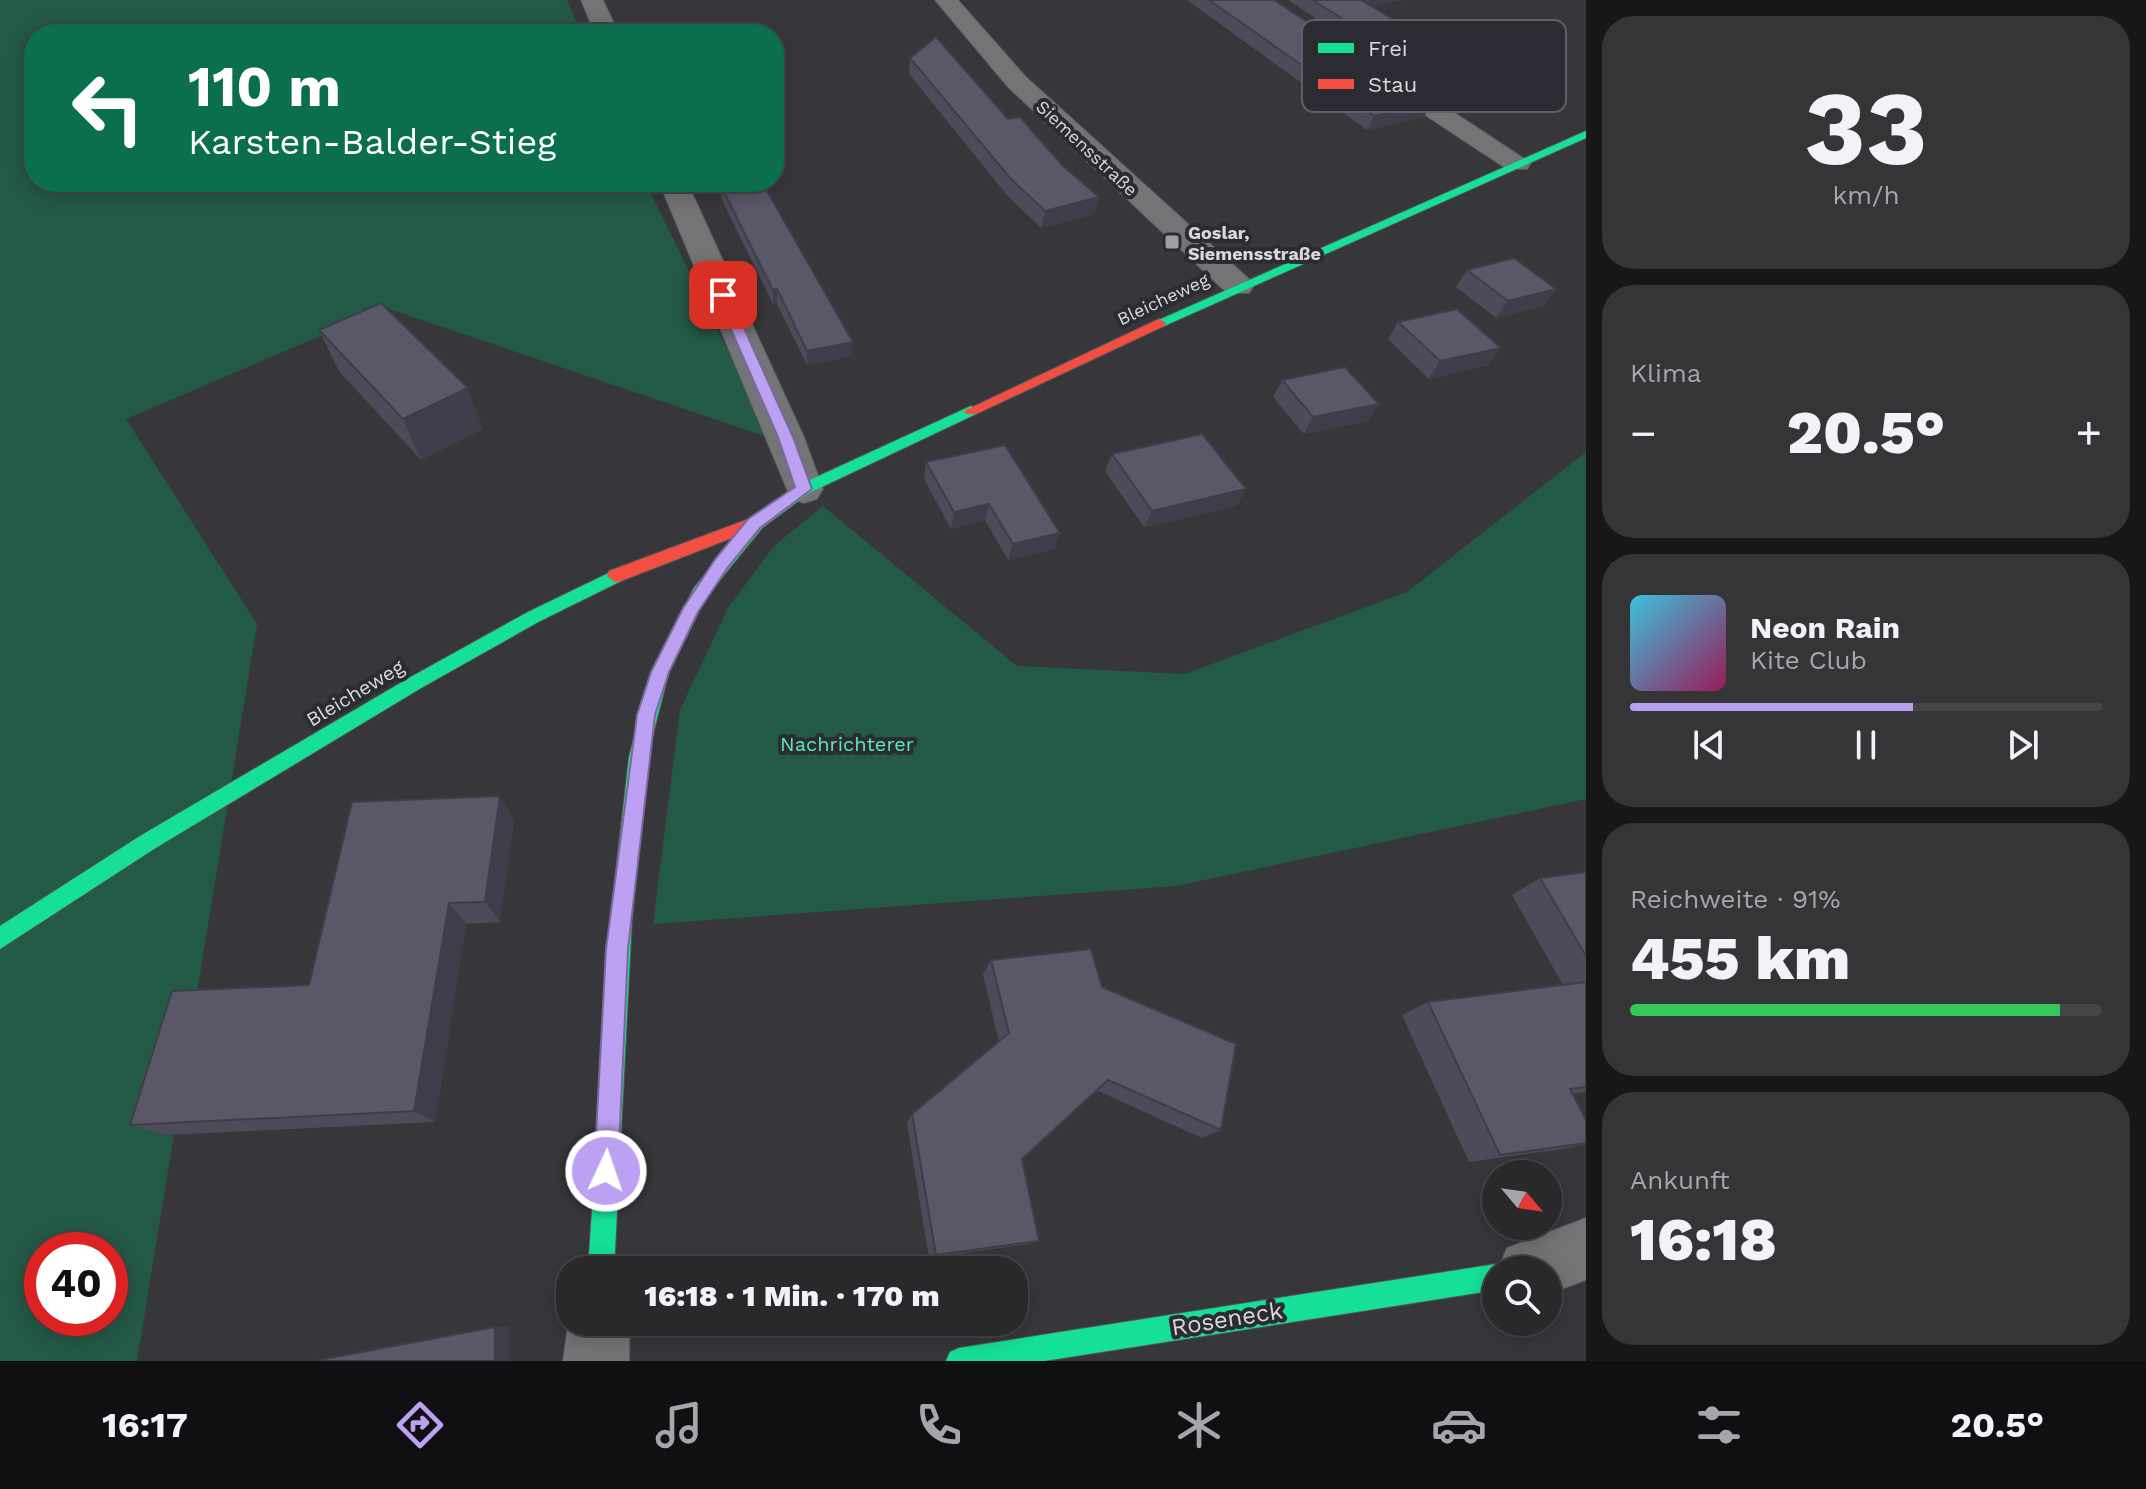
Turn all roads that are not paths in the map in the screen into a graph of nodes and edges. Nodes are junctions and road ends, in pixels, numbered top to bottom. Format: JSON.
{"nodes":[{"id":1,"x":592,"y":0,"type":"edge"},
{"id":2,"x":946,"y":0,"type":"edge"},
{"id":3,"x":603,"y":24,"type":"edge"},
{"id":4,"x":1438,"y":112,"type":"edge"},
{"id":5,"x":1586,"y":134,"type":"edge"},
{"id":6,"x":1517,"y":163,"type":"junction"},
{"id":7,"x":677,"y":192,"type":"edge"},
{"id":8,"x":1238,"y":286,"type":"junction"},
{"id":9,"x":804,"y":489,"type":"junction"},
{"id":10,"x":754,"y":523,"type":"junction"},
{"id":11,"x":0,"y":939,"type":"edge"},
{"id":12,"x":1586,"y":1249,"type":"edge"},
{"id":13,"x":602,"y":1256,"type":"edge"},
{"id":14,"x":1562,"y":1258,"type":"edge"},
{"id":15,"x":1482,"y":1279,"type":"edge"},
{"id":16,"x":597,"y":1336,"type":"edge"},
{"id":17,"x":596,"y":1361,"type":"edge"},
{"id":18,"x":959,"y":1361,"type":"edge"}],
"edges":[{"from":1,"to":3,"type":"street"},
{"from":2,"to":8,"type":"street","name":"Siemensstraße"},
{"from":4,"to":6,"type":"street"},
{"from":5,"to":6,"type":"street","name":"Bleicheweg"},
{"from":6,"to":8,"type":"street","name":"Bleicheweg"},
{"from":7,"to":9,"type":"street"},
{"from":8,"to":9,"type":"street","name":"Bleicheweg"},
{"from":9,"to":10,"type":"street","name":"Bleicheweg"},
{"from":10,"to":11,"type":"street","name":"Bleicheweg"},
{"from":10,"to":13,"type":"street"},
{"from":12,"to":14,"type":"street"},
{"from":15,"to":18,"type":"street","name":"Roseneck"},
{"from":16,"to":17,"type":"street"}]}
